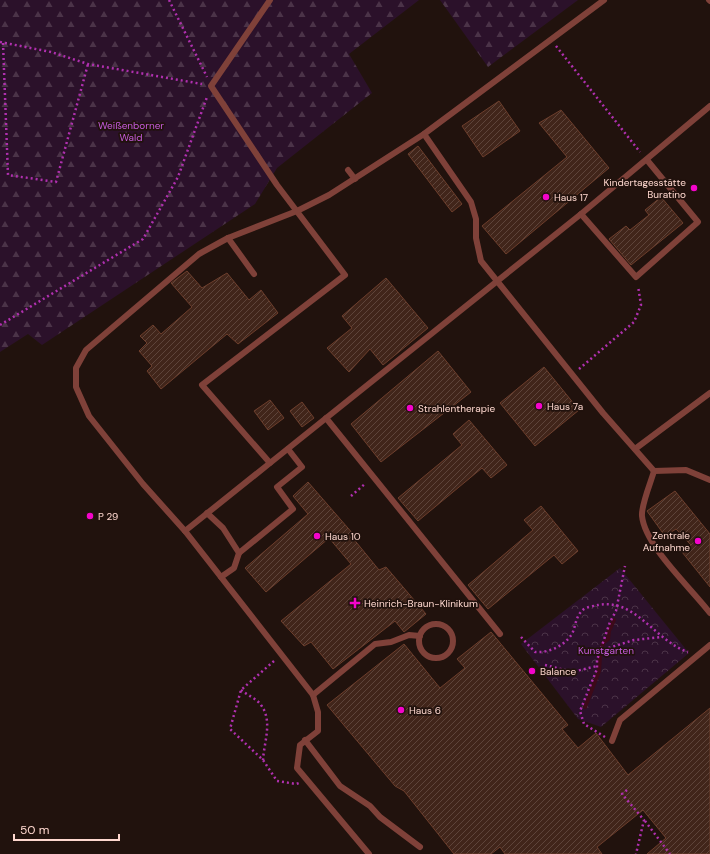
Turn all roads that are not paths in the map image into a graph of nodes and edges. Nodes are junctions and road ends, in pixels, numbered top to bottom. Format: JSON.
{"nodes":[{"id":1,"x":270,"y":0,"type":"edge"},
{"id":2,"x":604,"y":0,"type":"edge"},
{"id":3,"x":710,"y":106,"type":"edge"},
{"id":4,"x":424,"y":134,"type":"junction"},
{"id":5,"x":646,"y":160,"type":"junction"},
{"id":6,"x":348,"y":170,"type":"dead end"},
{"id":7,"x":355,"y":179,"type":"junction"},
{"id":8,"x":297,"y":211,"type":"junction"},
{"id":9,"x":581,"y":214,"type":"junction"},
{"id":10,"x":228,"y":238,"type":"junction"},
{"id":11,"x":254,"y":274,"type":"dead end"},
{"id":12,"x":497,"y":282,"type":"junction"},
{"id":13,"x":710,"y":393,"type":"edge"},
{"id":14,"x":326,"y":418,"type":"junction"},
{"id":15,"x":288,"y":448,"type":"junction"},
{"id":16,"x":635,"y":449,"type":"junction"},
{"id":17,"x":270,"y":463,"type":"junction"},
{"id":18,"x":654,"y":471,"type":"junction"},
{"id":19,"x":710,"y":480,"type":"edge"},
{"id":20,"x":207,"y":513,"type":"junction"},
{"id":21,"x":185,"y":531,"type":"junction"},
{"id":22,"x":239,"y":553,"type":"junction"},
{"id":23,"x":221,"y":577,"type":"junction"},
{"id":24,"x":710,"y":613,"type":"edge"},
{"id":25,"x":500,"y":634,"type":"dead end"},
{"id":26,"x":420,"y":636,"type":"junction"},
{"id":27,"x":710,"y":645,"type":"edge"},
{"id":28,"x":292,"y":654,"type":"dead end"},
{"id":29,"x":284,"y":657,"type":"junction"},
{"id":30,"x":313,"y":695,"type":"junction"},
{"id":31,"x":305,"y":740,"type":"junction"},
{"id":32,"x":612,"y":741,"type":"road end"},
{"id":33,"x":420,"y":847,"type":"dead end"},
{"id":34,"x":369,"y":854,"type":"edge"}],
"edges":[{"from":1,"to":8,"type":"lane"},
{"from":2,"to":4,"type":"lane"},
{"from":3,"to":5,"type":"lane"},
{"from":4,"to":7,"type":"lane"},
{"from":4,"to":12,"type":"lane"},
{"from":5,"to":9,"type":"lane"},
{"from":5,"to":9,"type":"lane"},
{"from":6,"to":7,"type":"lane"},
{"from":7,"to":8,"type":"lane"},
{"from":8,"to":10,"type":"lane"},
{"from":8,"to":17,"type":"lane"},
{"from":9,"to":12,"type":"lane"},
{"from":10,"to":11,"type":"lane"},
{"from":10,"to":21,"type":"lane"},
{"from":12,"to":14,"type":"lane"},
{"from":12,"to":16,"type":"lane"},
{"from":13,"to":16,"type":"lane"},
{"from":14,"to":15,"type":"lane"},
{"from":14,"to":25,"type":"lane"},
{"from":15,"to":17,"type":"lane"},
{"from":15,"to":22,"type":"lane"},
{"from":16,"to":18,"type":"lane"},
{"from":17,"to":20,"type":"lane"},
{"from":18,"to":19,"type":"lane"},
{"from":18,"to":24,"type":"lane"},
{"from":20,"to":21,"type":"lane"},
{"from":20,"to":22,"type":"lane"},
{"from":21,"to":23,"type":"lane"},
{"from":22,"to":23,"type":"lane"},
{"from":23,"to":29,"type":"lane"},
{"from":26,"to":26,"type":"lane"},
{"from":26,"to":30,"type":"lane"},
{"from":27,"to":32,"type":"lane"},
{"from":28,"to":29,"type":"lane"},
{"from":29,"to":30,"type":"lane"},
{"from":30,"to":31,"type":"lane"},
{"from":31,"to":33,"type":"lane"},
{"from":31,"to":34,"type":"lane"}]}
